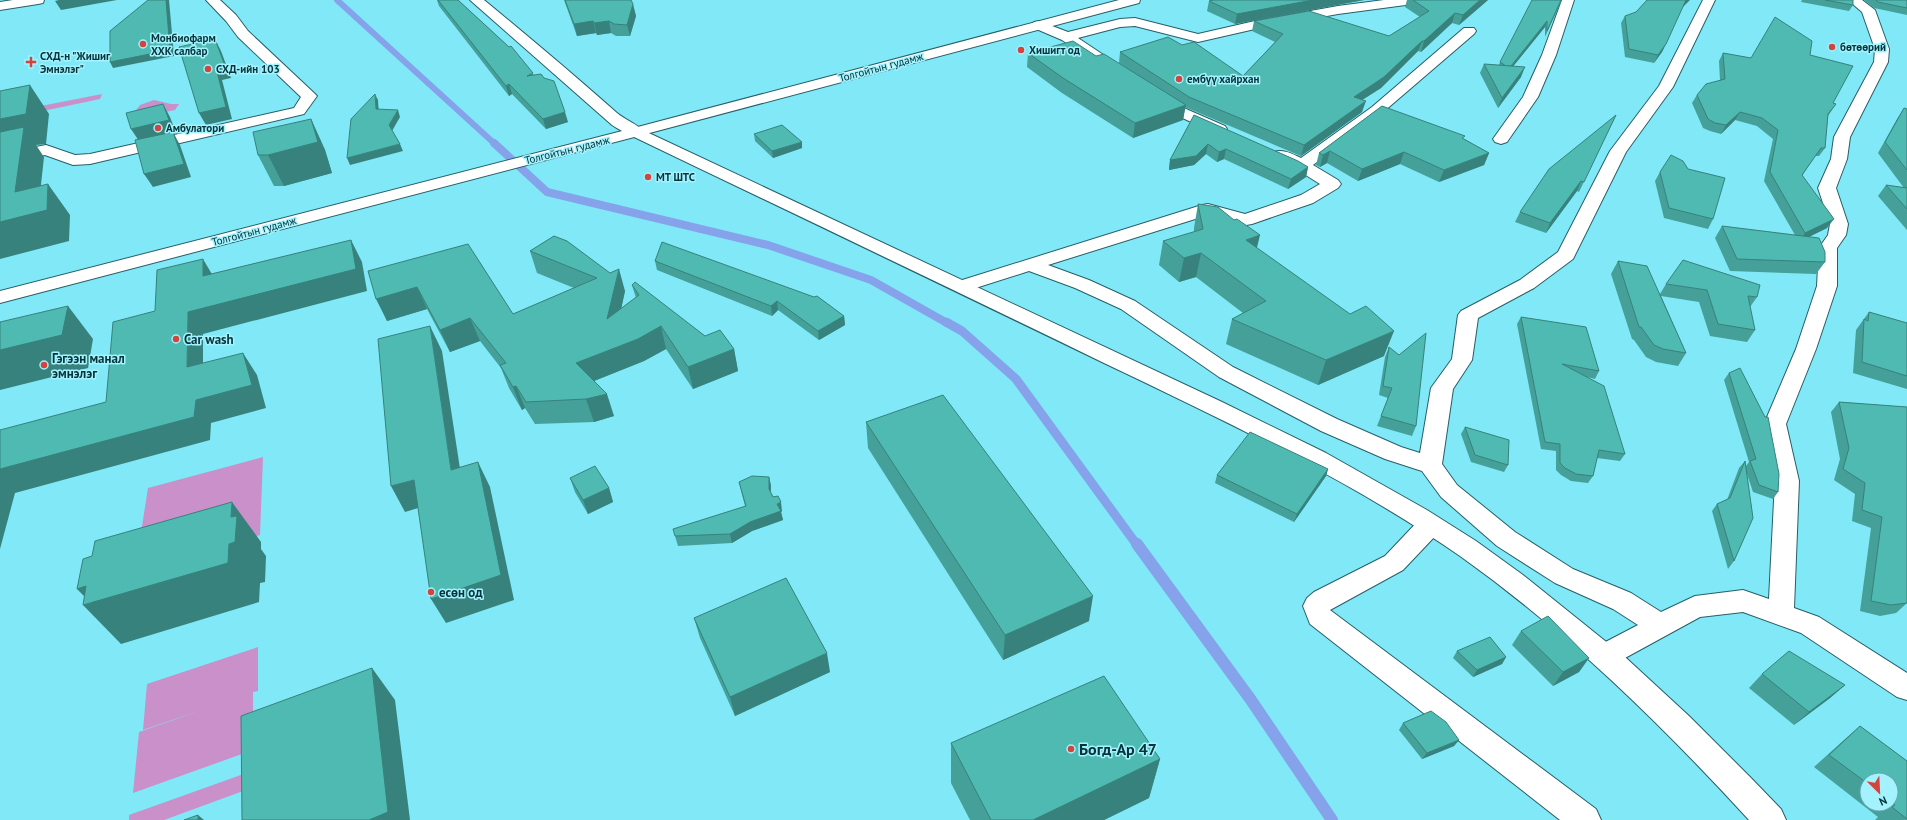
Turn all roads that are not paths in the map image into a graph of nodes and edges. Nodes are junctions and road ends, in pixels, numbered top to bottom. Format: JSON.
{"nodes":[{"id":1,"x":38,"y":0,"type":"edge"},
{"id":2,"x":212,"y":0,"type":"edge"},
{"id":3,"x":476,"y":0,"type":"edge"},
{"id":4,"x":1134,"y":0,"type":"edge"},
{"id":5,"x":1413,"y":0,"type":"edge"},
{"id":6,"x":1568,"y":0,"type":"edge"},
{"id":7,"x":1709,"y":0,"type":"edge"},
{"id":8,"x":1854,"y":0,"type":"edge"},
{"id":9,"x":0,"y":6,"type":"edge"},
{"id":10,"x":1039,"y":25,"type":"junction"},
{"id":11,"x":1469,"y":31,"type":"dead end"},
{"id":12,"x":1067,"y":37,"type":"junction"},
{"id":13,"x":1111,"y":66,"type":"edge"},
{"id":14,"x":1149,"y":91,"type":"edge"},
{"id":15,"x":636,"y":132,"type":"junction"},
{"id":16,"x":1231,"y":134,"type":"edge"},
{"id":17,"x":1501,"y":139,"type":"dead end"},
{"id":18,"x":1266,"y":149,"type":"edge"},
{"id":19,"x":0,"y":159,"type":"edge"},
{"id":20,"x":1302,"y":165,"type":"junction"},
{"id":21,"x":1030,"y":265,"type":"junction"},
{"id":22,"x":963,"y":286,"type":"junction"},
{"id":23,"x":0,"y":297,"type":"edge"},
{"id":24,"x":1430,"y":465,"type":"junction"},
{"id":25,"x":1430,"y":525,"type":"junction"},
{"id":26,"x":1782,"y":616,"type":"junction"},
{"id":27,"x":1660,"y":625,"type":"junction"},
{"id":28,"x":1604,"y":656,"type":"junction"},
{"id":29,"x":1907,"y":688,"type":"edge"},
{"id":30,"x":1585,"y":820,"type":"edge"},
{"id":31,"x":1770,"y":820,"type":"edge"}],
"edges":[{"from":1,"to":9,"type":"street"},
{"from":2,"to":19,"type":"street"},
{"from":3,"to":15,"type":"street"},
{"from":4,"to":10,"type":"street","name":"Толгойтын гудамж"},
{"from":5,"to":12,"type":"street"},
{"from":6,"to":17,"type":"street"},
{"from":7,"to":24,"type":"street"},
{"from":8,"to":26,"type":"street"},
{"from":10,"to":12,"type":"street"},
{"from":10,"to":15,"type":"street","name":"Толгойтын гудамж"},
{"from":11,"to":20,"type":"street"},
{"from":12,"to":13,"type":"street"},
{"from":14,"to":16,"type":"street"},
{"from":15,"to":22,"type":"street"},
{"from":15,"to":23,"type":"street","name":"Толгойтын гудамж"},
{"from":18,"to":20,"type":"street"},
{"from":20,"to":21,"type":"street"},
{"from":21,"to":22,"type":"street"},
{"from":21,"to":24,"type":"street"},
{"from":22,"to":25,"type":"street"},
{"from":24,"to":27,"type":"street"},
{"from":25,"to":28,"type":"street"},
{"from":25,"to":30,"type":"street"},
{"from":26,"to":27,"type":"street"},
{"from":26,"to":29,"type":"street"},
{"from":27,"to":28,"type":"street"},
{"from":28,"to":31,"type":"street"}]}
